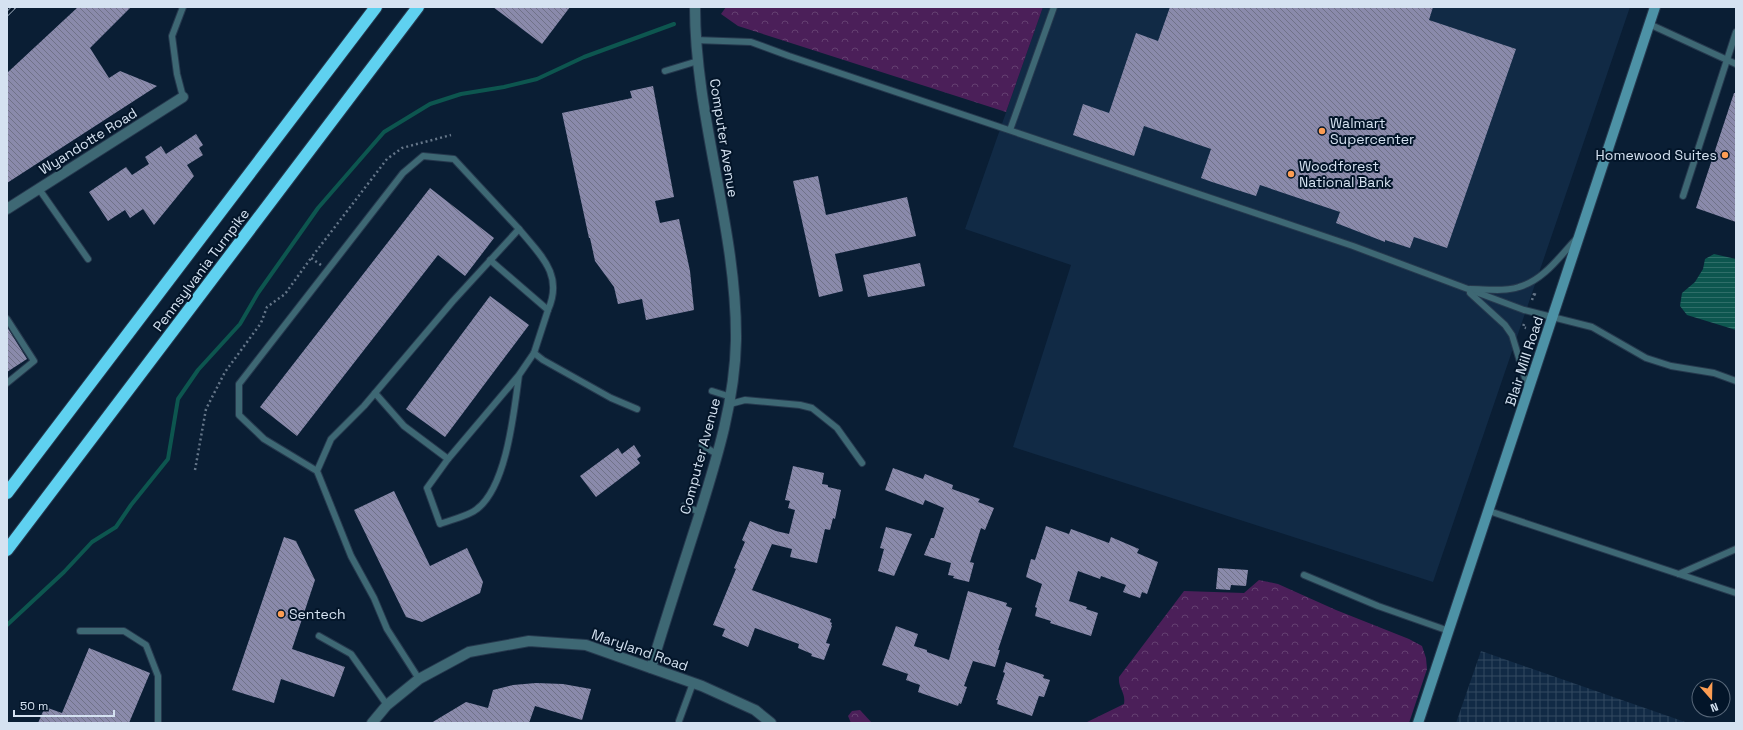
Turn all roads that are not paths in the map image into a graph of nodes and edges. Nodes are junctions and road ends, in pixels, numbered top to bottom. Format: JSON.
{"nodes":[{"id":1,"x":182,"y":7,"type":"edge"},
{"id":2,"x":376,"y":7,"type":"edge"},
{"id":3,"x":418,"y":7,"type":"edge"},
{"id":4,"x":695,"y":7,"type":"edge"},
{"id":5,"x":1054,"y":7,"type":"edge"},
{"id":6,"x":1655,"y":7,"type":"edge"},
{"id":7,"x":1649,"y":24,"type":"junction"},
{"id":8,"x":1736,"y":32,"type":"edge"},
{"id":9,"x":695,"y":40,"type":"junction"},
{"id":10,"x":1726,"y":60,"type":"junction"},
{"id":11,"x":698,"y":61,"type":"junction"},
{"id":12,"x":1736,"y":64,"type":"edge"},
{"id":13,"x":665,"y":71,"type":"dead end"},
{"id":14,"x":183,"y":97,"type":"joint"},
{"id":15,"x":1010,"y":130,"type":"junction"},
{"id":16,"x":39,"y":189,"type":"junction"},
{"id":17,"x":1683,"y":196,"type":"dead end"},
{"id":18,"x":7,"y":209,"type":"edge"},
{"id":19,"x":519,"y":229,"type":"junction"},
{"id":20,"x":1581,"y":233,"type":"junction"},
{"id":21,"x":88,"y":259,"type":"dead end"},
{"id":22,"x":490,"y":260,"type":"junction"},
{"id":23,"x":1466,"y":290,"type":"junction"},
{"id":24,"x":548,"y":310,"type":"junction"},
{"id":25,"x":1554,"y":317,"type":"junction"},
{"id":26,"x":7,"y":320,"type":"edge"},
{"id":27,"x":534,"y":353,"type":"junction"},
{"id":28,"x":519,"y":375,"type":"junction"},
{"id":29,"x":1736,"y":380,"type":"edge"},
{"id":30,"x":7,"y":383,"type":"edge"},
{"id":31,"x":712,"y":391,"type":"dead end"},
{"id":32,"x":1529,"y":391,"type":"junction"},
{"id":33,"x":375,"y":393,"type":"junction"},
{"id":34,"x":731,"y":401,"type":"junction"},
{"id":35,"x":637,"y":409,"type":"dead end"},
{"id":36,"x":702,"y":445,"type":"dead end"},
{"id":37,"x":718,"y":455,"type":"junction"},
{"id":38,"x":448,"y":459,"type":"junction"},
{"id":39,"x":862,"y":463,"type":"dead end"},
{"id":40,"x":317,"y":471,"type":"junction"},
{"id":41,"x":7,"y":493,"type":"edge"},
{"id":42,"x":684,"y":506,"type":"dead end"},
{"id":43,"x":1489,"y":511,"type":"junction"},
{"id":44,"x":700,"y":512,"type":"junction"},
{"id":45,"x":1736,"y":549,"type":"edge"},
{"id":46,"x":7,"y":550,"type":"edge"},
{"id":47,"x":1679,"y":574,"type":"junction"},
{"id":48,"x":1304,"y":575,"type":"dead end"},
{"id":49,"x":1736,"y":593,"type":"edge"},
{"id":50,"x":1449,"y":630,"type":"junction"},
{"id":51,"x":80,"y":631,"type":"dead end"},
{"id":52,"x":319,"y":636,"type":"dead end"},
{"id":53,"x":651,"y":668,"type":"junction"},
{"id":54,"x":418,"y":679,"type":"junction"},
{"id":55,"x":693,"y":683,"type":"junction"},
{"id":56,"x":387,"y":705,"type":"junction"},
{"id":57,"x":679,"y":720,"type":"dead end"},
{"id":58,"x":158,"y":723,"type":"edge"},
{"id":59,"x":372,"y":723,"type":"edge"},
{"id":60,"x":770,"y":723,"type":"edge"},
{"id":61,"x":1418,"y":723,"type":"edge"}],
"edges":[{"from":1,"to":14,"type":"lane"},
{"from":2,"to":41,"type":"highway","name":"Pennsylvania Turnpike"},
{"from":3,"to":46,"type":"highway","name":"Pennsylvania Turnpike"},
{"from":4,"to":9,"type":"street","name":"Computer Avenue"},
{"from":5,"to":15,"type":"lane"},
{"from":6,"to":7,"type":"main road","name":"Blair Mill Road"},
{"from":7,"to":10,"type":"lane"},
{"from":7,"to":20,"type":"main road","name":"Blair Mill Road"},
{"from":8,"to":10,"type":"lane"},
{"from":9,"to":11,"type":"street","name":"Computer Avenue"},
{"from":9,"to":15,"type":"lane"},
{"from":10,"to":12,"type":"lane"},
{"from":10,"to":17,"type":"lane"},
{"from":11,"to":13,"type":"lane"},
{"from":11,"to":34,"type":"street","name":"Computer Avenue"},
{"from":14,"to":16,"type":"street","name":"Wyandotte Road"},
{"from":15,"to":23,"type":"lane"},
{"from":16,"to":18,"type":"street","name":"Wyandotte Road"},
{"from":16,"to":21,"type":"lane"},
{"from":19,"to":22,"type":"lane"},
{"from":19,"to":24,"type":"lane"},
{"from":19,"to":40,"type":"lane"},
{"from":20,"to":23,"type":"lane"},
{"from":20,"to":25,"type":"main road","name":"Blair Mill Road"},
{"from":22,"to":24,"type":"lane"},
{"from":22,"to":33,"type":"lane"},
{"from":23,"to":25,"type":"lane"},
{"from":23,"to":32,"type":"lane"},
{"from":24,"to":27,"type":"lane"},
{"from":25,"to":29,"type":"lane"},
{"from":25,"to":32,"type":"main road","name":"Blair Mill Road"},
{"from":26,"to":30,"type":"lane"},
{"from":27,"to":28,"type":"lane"},
{"from":27,"to":35,"type":"lane"},
{"from":28,"to":38,"type":"lane"},
{"from":28,"to":38,"type":"lane"},
{"from":31,"to":34,"type":"lane"},
{"from":32,"to":43,"type":"main road","name":"Blair Mill Road"},
{"from":33,"to":38,"type":"lane"},
{"from":33,"to":40,"type":"lane"},
{"from":34,"to":37,"type":"street","name":"Computer Avenue"},
{"from":34,"to":39,"type":"lane"},
{"from":36,"to":37,"type":"lane"},
{"from":37,"to":44,"type":"street","name":"Computer Avenue"},
{"from":40,"to":54,"type":"lane"},
{"from":42,"to":44,"type":"lane"},
{"from":43,"to":47,"type":"lane"},
{"from":43,"to":50,"type":"main road","name":"Blair Mill Road"},
{"from":44,"to":53,"type":"street","name":"Computer Avenue"},
{"from":45,"to":47,"type":"lane"},
{"from":47,"to":49,"type":"lane"},
{"from":48,"to":50,"type":"lane"},
{"from":50,"to":61,"type":"main road","name":"Blair Mill Road"},
{"from":51,"to":58,"type":"lane"},
{"from":52,"to":56,"type":"lane"},
{"from":53,"to":54,"type":"street","name":"Maryland Road"},
{"from":53,"to":55,"type":"street","name":"Maryland Road"},
{"from":54,"to":56,"type":"street","name":"Maryland Road"},
{"from":55,"to":57,"type":"lane"},
{"from":55,"to":60,"type":"street","name":"Maryland Road"},
{"from":56,"to":59,"type":"street","name":"Maryland Road"}]}
